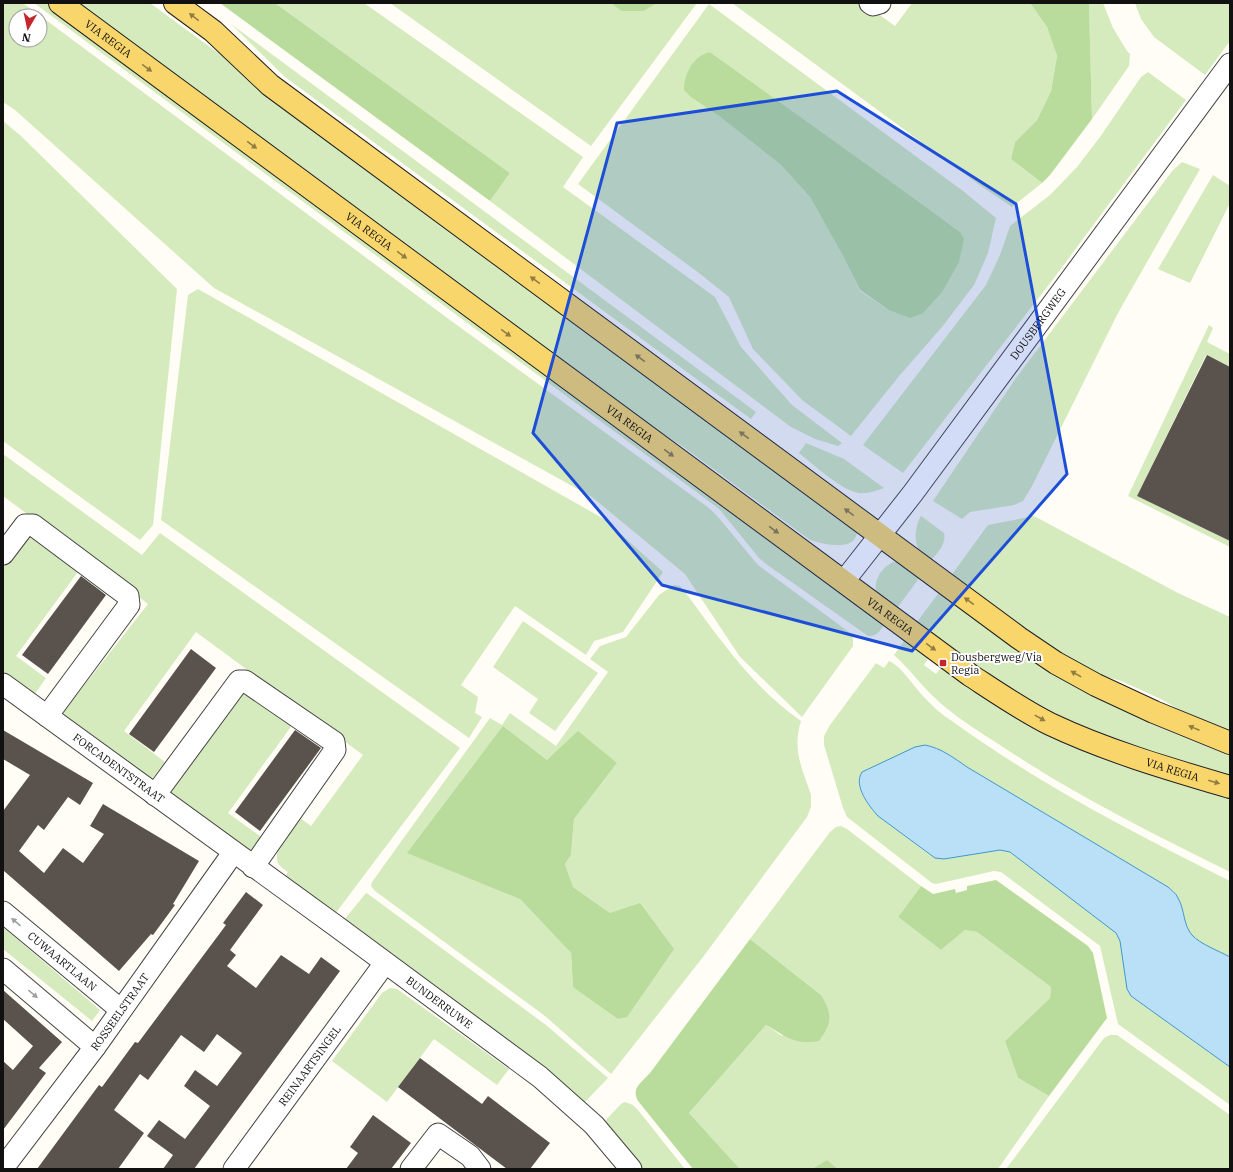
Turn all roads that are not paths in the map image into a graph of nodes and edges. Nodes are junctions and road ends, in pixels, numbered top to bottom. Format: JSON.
{"nodes":[{"id":1,"x":60,"y":3,"type":"edge"},
{"id":2,"x":175,"y":3,"type":"edge"},
{"id":3,"x":870,"y":3,"type":"edge"},
{"id":4,"x":880,"y":3,"type":"edge"},
{"id":5,"x":1230,"y":64,"type":"edge"},
{"id":6,"x":880,"y":535,"type":"junction"},
{"id":7,"x":3,"y":554,"type":"edge"},
{"id":8,"x":844,"y":582,"type":"junction"},
{"id":9,"x":3,"y":684,"type":"edge"},
{"id":10,"x":47,"y":716,"type":"junction"},
{"id":11,"x":1230,"y":743,"type":"edge"},
{"id":12,"x":1230,"y":786,"type":"edge"},
{"id":13,"x":155,"y":795,"type":"junction"},
{"id":14,"x":233,"y":853,"type":"junction"},
{"id":15,"x":253,"y":867,"type":"junction"},
{"id":16,"x":3,"y":912,"type":"edge"},
{"id":17,"x":385,"y":963,"type":"junction"},
{"id":18,"x":3,"y":969,"type":"edge"},
{"id":19,"x":121,"y":1010,"type":"junction"},
{"id":20,"x":95,"y":1047,"type":"junction"},
{"id":21,"x":3,"y":1168,"type":"edge"},
{"id":22,"x":234,"y":1169,"type":"edge"},
{"id":23,"x":411,"y":1169,"type":"edge"},
{"id":24,"x":480,"y":1169,"type":"edge"},
{"id":25,"x":631,"y":1169,"type":"edge"}],
"edges":[{"from":1,"to":8,"type":"main road","name":"VIA REGIA","one_way":true},
{"from":6,"to":2,"type":"main road","one_way":true},
{"from":3,"to":4,"type":"street"},
{"from":5,"to":6,"type":"street","name":"DOUSBERGWEG"},
{"from":6,"to":8,"type":"street","name":"DOUSBERGWEG"},
{"from":11,"to":6,"type":"main road","one_way":true},
{"from":7,"to":10,"type":"street"},
{"from":8,"to":12,"type":"main road","name":"VIA REGIA","one_way":true},
{"from":9,"to":10,"type":"street","name":"FORCADENTSTRAAT"},
{"from":10,"to":13,"type":"street","name":"FORCADENTSTRAAT"},
{"from":13,"to":14,"type":"street","name":"FORCADENTSTRAAT"},
{"from":13,"to":15,"type":"street"},
{"from":14,"to":15,"type":"street","name":"BUNDERRUWE"},
{"from":14,"to":19,"type":"street","name":"ROSSEELSTRAAT"},
{"from":15,"to":17,"type":"street","name":"BUNDERRUWE"},
{"from":19,"to":16,"type":"street","name":"CUWAARTLAAN","one_way":true},
{"from":17,"to":22,"type":"street","name":"REINAARTSINGEL"},
{"from":17,"to":25,"type":"street","name":"BUNDERRUWE"},
{"from":18,"to":20,"type":"street","one_way":true},
{"from":19,"to":20,"type":"street","name":"ROSSEELSTRAAT"},
{"from":20,"to":21,"type":"street","name":"ROSSEELSTRAAT"},
{"from":23,"to":24,"type":"street"}]}
